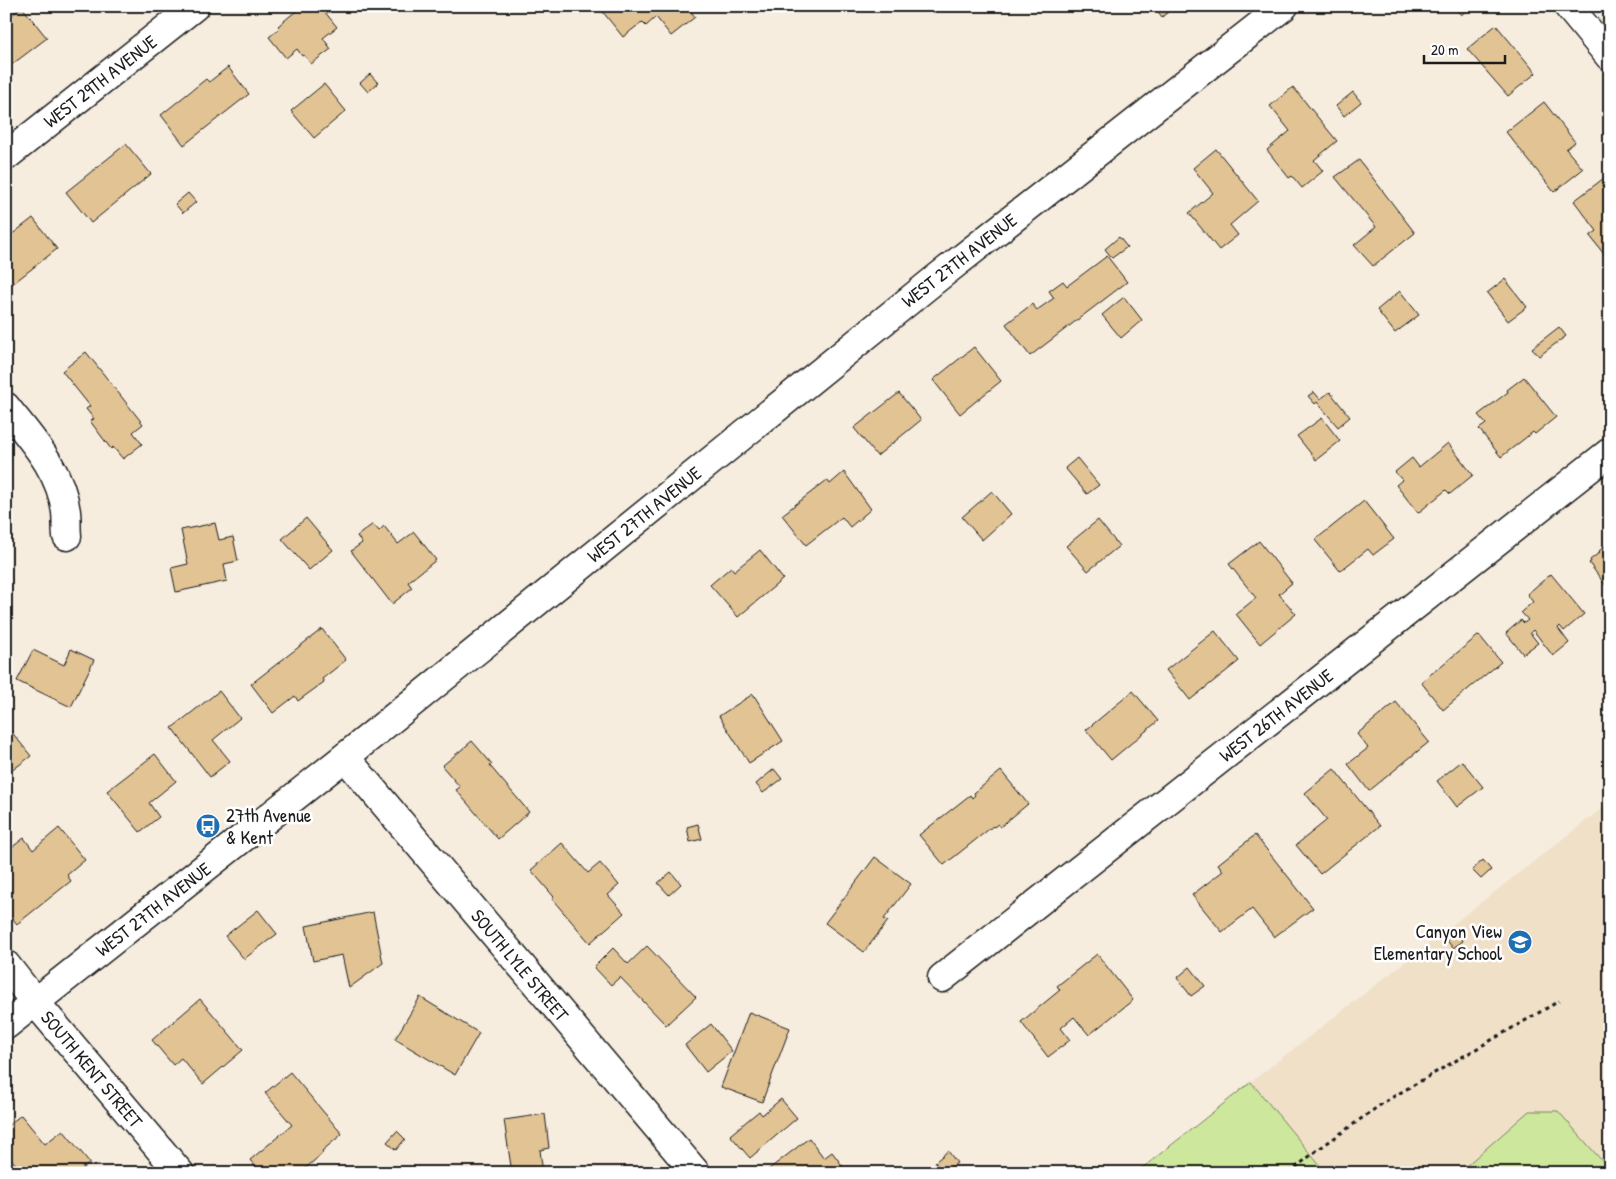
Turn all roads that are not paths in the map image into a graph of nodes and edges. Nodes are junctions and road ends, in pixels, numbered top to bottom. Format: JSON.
{"nodes":[{"id":1,"x":195,"y":6,"type":"edge"},
{"id":2,"x":1284,"y":6,"type":"edge"},
{"id":3,"x":1568,"y":6,"type":"edge"},
{"id":4,"x":1610,"y":57,"type":"edge"},
{"id":5,"x":6,"y":156,"type":"edge"},
{"id":6,"x":6,"y":407,"type":"edge"},
{"id":7,"x":1610,"y":452,"type":"edge"},
{"id":8,"x":66,"y":536,"type":"dead end"},
{"id":9,"x":345,"y":757,"type":"junction"},
{"id":10,"x":6,"y":965,"type":"edge"},
{"id":11,"x":942,"y":978,"type":"dead end"},
{"id":12,"x":35,"y":1002,"type":"junction"},
{"id":13,"x":6,"y":1025,"type":"edge"},
{"id":14,"x":180,"y":1173,"type":"edge"},
{"id":15,"x":696,"y":1173,"type":"edge"}],
"edges":[{"from":1,"to":5,"type":"street","name":"WEST 29TH AVENUE"},
{"from":2,"to":9,"type":"street","name":"WEST 27TH AVENUE"},
{"from":3,"to":4,"type":"street"},
{"from":6,"to":8,"type":"street"},
{"from":7,"to":11,"type":"street","name":"WEST 26TH AVENUE"},
{"from":9,"to":12,"type":"street","name":"WEST 27TH AVENUE"},
{"from":9,"to":15,"type":"street","name":"SOUTH LYLE STREET"},
{"from":10,"to":12,"type":"street","name":"SOUTH KENT STREET"},
{"from":12,"to":13,"type":"street","name":"WEST 27TH AVENUE"},
{"from":12,"to":14,"type":"street","name":"SOUTH KENT STREET"}]}
